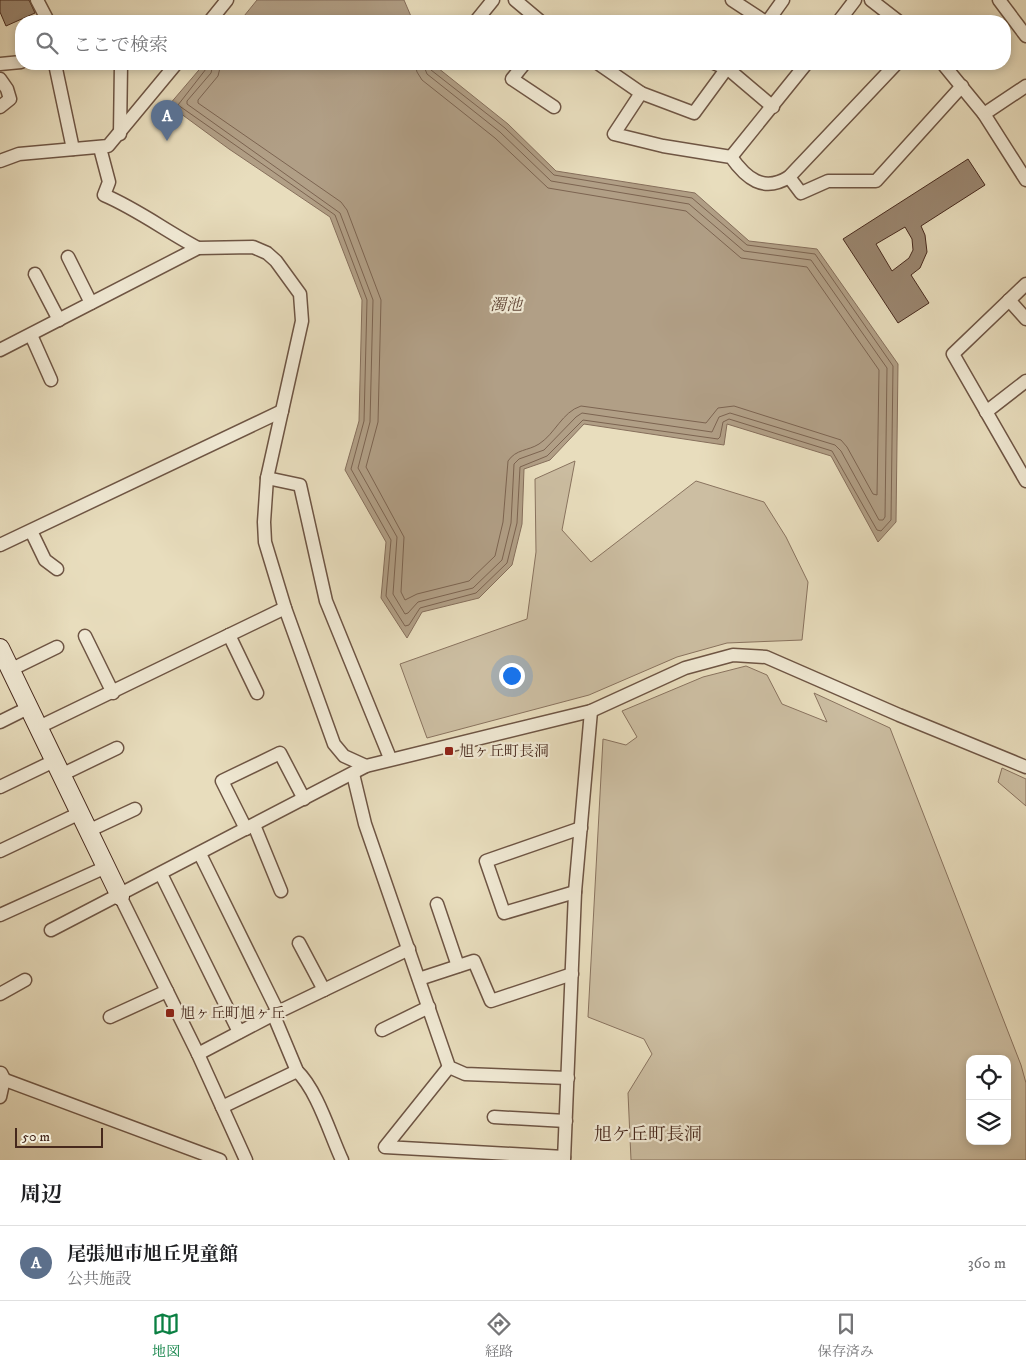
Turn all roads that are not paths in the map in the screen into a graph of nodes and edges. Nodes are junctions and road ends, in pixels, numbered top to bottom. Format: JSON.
{"nodes":[{"id":1,"x":37,"y":0,"type":"edge"},
{"id":2,"x":227,"y":0,"type":"edge"},
{"id":3,"x":493,"y":0,"type":"edge"},
{"id":4,"x":516,"y":0,"type":"edge"},
{"id":5,"x":732,"y":0,"type":"edge"},
{"id":6,"x":783,"y":0,"type":"edge"},
{"id":7,"x":855,"y":0,"type":"edge"},
{"id":8,"x":871,"y":0,"type":"edge"},
{"id":9,"x":1000,"y":0,"type":"edge"},
{"id":10,"x":45,"y":15,"type":"edge"},
{"id":11,"x":215,"y":15,"type":"edge"},
{"id":12,"x":481,"y":15,"type":"edge"},
{"id":13,"x":533,"y":15,"type":"edge"},
{"id":14,"x":756,"y":15,"type":"edge"},
{"id":15,"x":771,"y":15,"type":"edge"},
{"id":16,"x":844,"y":15,"type":"edge"},
{"id":17,"x":890,"y":15,"type":"edge"},
{"id":18,"x":1011,"y":15,"type":"edge"},
{"id":19,"x":1011,"y":15,"type":"edge"},
{"id":20,"x":1026,"y":36,"type":"edge"},
{"id":21,"x":15,"y":63,"type":"edge"},
{"id":22,"x":0,"y":64,"type":"edge"},
{"id":23,"x":56,"y":70,"type":"edge"},
{"id":24,"x":121,"y":70,"type":"edge"},
{"id":25,"x":171,"y":70,"type":"edge"},
{"id":26,"x":519,"y":70,"type":"edge"},
{"id":27,"x":619,"y":70,"type":"edge"},
{"id":28,"x":720,"y":70,"type":"edge"},
{"id":29,"x":727,"y":70,"type":"edge"},
{"id":30,"x":801,"y":70,"type":"edge"},
{"id":31,"x":890,"y":70,"type":"edge"},
{"id":32,"x":948,"y":70,"type":"edge"},
{"id":33,"x":0,"y":79,"type":"edge"},
{"id":34,"x":962,"y":86,"type":"junction"},
{"id":35,"x":1026,"y":86,"type":"edge"},
{"id":36,"x":641,"y":93,"type":"junction"},
{"id":37,"x":0,"y":107,"type":"edge"},
{"id":38,"x":554,"y":107,"type":"dead end"},
{"id":39,"x":773,"y":107,"type":"junction"},
{"id":40,"x":984,"y":114,"type":"junction"},
{"id":41,"x":120,"y":134,"type":"junction"},
{"id":42,"x":100,"y":148,"type":"junction"},
{"id":43,"x":73,"y":149,"type":"junction"},
{"id":44,"x":731,"y":157,"type":"junction"},
{"id":45,"x":0,"y":161,"type":"edge"},
{"id":46,"x":789,"y":177,"type":"junction"},
{"id":47,"x":1026,"y":180,"type":"edge"},
{"id":48,"x":198,"y":248,"type":"junction"},
{"id":49,"x":68,"y":257,"type":"dead end"},
{"id":50,"x":35,"y":274,"type":"dead end"},
{"id":51,"x":1026,"y":284,"type":"edge"},
{"id":52,"x":1009,"y":300,"type":"junction"},
{"id":53,"x":91,"y":304,"type":"junction"},
{"id":54,"x":1026,"y":319,"type":"edge"},
{"id":55,"x":59,"y":320,"type":"junction"},
{"id":56,"x":30,"y":335,"type":"junction"},
{"id":57,"x":0,"y":350,"type":"edge"},
{"id":58,"x":51,"y":380,"type":"dead end"},
{"id":59,"x":1026,"y":381,"type":"edge"},
{"id":60,"x":282,"y":411,"type":"junction"},
{"id":61,"x":986,"y":412,"type":"junction"},
{"id":62,"x":268,"y":478,"type":"junction"},
{"id":63,"x":1026,"y":481,"type":"edge"},
{"id":64,"x":31,"y":531,"type":"junction"},
{"id":65,"x":0,"y":545,"type":"edge"},
{"id":66,"x":57,"y":569,"type":"dead end"},
{"id":67,"x":285,"y":608,"type":"junction"},
{"id":68,"x":229,"y":635,"type":"junction"},
{"id":69,"x":85,"y":636,"type":"dead end"},
{"id":70,"x":57,"y":647,"type":"dead end"},
{"id":71,"x":3,"y":657,"type":"edge"},
{"id":72,"x":114,"y":693,"type":"junction"},
{"id":73,"x":256,"y":693,"type":"dead end"},
{"id":74,"x":28,"y":708,"type":"junction"},
{"id":75,"x":591,"y":711,"type":"junction"},
{"id":76,"x":0,"y":722,"type":"edge"},
{"id":77,"x":39,"y":727,"type":"junction"},
{"id":78,"x":117,"y":748,"type":"dead end"},
{"id":79,"x":390,"y":758,"type":"junction"},
{"id":80,"x":366,"y":766,"type":"junction"},
{"id":81,"x":1026,"y":767,"type":"edge"},
{"id":82,"x":58,"y":768,"type":"junction"},
{"id":83,"x":352,"y":774,"type":"junction"},
{"id":84,"x":0,"y":787,"type":"edge"},
{"id":85,"x":304,"y":799,"type":"junction"},
{"id":86,"x":135,"y":809,"type":"dead end"},
{"id":87,"x":80,"y":813,"type":"junction"},
{"id":88,"x":250,"y":827,"type":"junction"},
{"id":89,"x":581,"y":828,"type":"junction"},
{"id":90,"x":88,"y":831,"type":"junction"},
{"id":91,"x":0,"y":851,"type":"edge"},
{"id":92,"x":200,"y":854,"type":"junction"},
{"id":93,"x":106,"y":867,"type":"junction"},
{"id":94,"x":161,"y":874,"type":"junction"},
{"id":95,"x":281,"y":891,"type":"dead end"},
{"id":96,"x":575,"y":892,"type":"junction"},
{"id":97,"x":120,"y":896,"type":"junction"},
{"id":98,"x":437,"y":904,"type":"dead end"},
{"id":99,"x":0,"y":915,"type":"edge"},
{"id":100,"x":51,"y":930,"type":"dead end"},
{"id":101,"x":300,"y":943,"type":"dead end"},
{"id":102,"x":409,"y":949,"type":"junction"},
{"id":103,"x":458,"y":966,"type":"junction"},
{"id":104,"x":572,"y":974,"type":"junction"},
{"id":105,"x":419,"y":979,"type":"junction"},
{"id":106,"x":25,"y":980,"type":"dead end"},
{"id":107,"x":324,"y":990,"type":"junction"},
{"id":108,"x":167,"y":991,"type":"junction"},
{"id":109,"x":0,"y":994,"type":"edge"},
{"id":110,"x":429,"y":1007,"type":"junction"},
{"id":111,"x":276,"y":1014,"type":"junction"},
{"id":112,"x":110,"y":1017,"type":"dead end"},
{"id":113,"x":382,"y":1030,"type":"dead end"},
{"id":114,"x":239,"y":1032,"type":"junction"},
{"id":115,"x":198,"y":1054,"type":"junction"},
{"id":116,"x":449,"y":1067,"type":"junction"},
{"id":117,"x":297,"y":1071,"type":"junction"},
{"id":118,"x":1,"y":1076,"type":"edge"},
{"id":119,"x":568,"y":1078,"type":"junction"},
{"id":120,"x":0,"y":1097,"type":"edge"},
{"id":121,"x":222,"y":1107,"type":"junction"},
{"id":122,"x":494,"y":1117,"type":"dead end"},
{"id":123,"x":566,"y":1120,"type":"junction"},
{"id":124,"x":385,"y":1154,"type":"edge"},
{"id":125,"x":449,"y":1156,"type":"edge"},
{"id":126,"x":564,"y":1159,"type":"edge"},
{"id":127,"x":220,"y":1160,"type":"edge"},
{"id":128,"x":246,"y":1160,"type":"edge"},
{"id":129,"x":342,"y":1160,"type":"edge"}],
"edges":[{"from":1,"to":10,"type":"street"},
{"from":2,"to":11,"type":"street"},
{"from":3,"to":12,"type":"street"},
{"from":4,"to":13,"type":"street"},
{"from":5,"to":14,"type":"street"},
{"from":6,"to":15,"type":"street"},
{"from":7,"to":16,"type":"street"},
{"from":8,"to":17,"type":"street"},
{"from":9,"to":18,"type":"street"},
{"from":19,"to":20,"type":"street"},
{"from":21,"to":22,"type":"street"},
{"from":23,"to":43,"type":"street"},
{"from":24,"to":41,"type":"street"},
{"from":25,"to":41,"type":"street"},
{"from":26,"to":38,"type":"street"},
{"from":27,"to":36,"type":"street"},
{"from":28,"to":36,"type":"street"},
{"from":29,"to":39,"type":"street"},
{"from":30,"to":39,"type":"street"},
{"from":31,"to":46,"type":"street"},
{"from":32,"to":34,"type":"street"},
{"from":33,"to":37,"type":"street"},
{"from":34,"to":40,"type":"street"},
{"from":34,"to":46,"type":"street"},
{"from":35,"to":40,"type":"street"},
{"from":36,"to":44,"type":"street"},
{"from":39,"to":44,"type":"street"},
{"from":40,"to":47,"type":"street"},
{"from":41,"to":42,"type":"street"},
{"from":42,"to":43,"type":"street"},
{"from":42,"to":48,"type":"street"},
{"from":43,"to":45,"type":"street"},
{"from":44,"to":46,"type":"street"},
{"from":48,"to":53,"type":"street"},
{"from":48,"to":60,"type":"street"},
{"from":49,"to":53,"type":"street"},
{"from":50,"to":55,"type":"street"},
{"from":51,"to":52,"type":"street"},
{"from":52,"to":54,"type":"street"},
{"from":52,"to":61,"type":"street"},
{"from":53,"to":55,"type":"street"},
{"from":55,"to":56,"type":"street"},
{"from":56,"to":57,"type":"street"},
{"from":56,"to":58,"type":"street"},
{"from":59,"to":61,"type":"street"},
{"from":60,"to":62,"type":"street"},
{"from":60,"to":64,"type":"street"},
{"from":61,"to":63,"type":"street"},
{"from":62,"to":67,"type":"street"},
{"from":62,"to":79,"type":"street"},
{"from":64,"to":65,"type":"street"},
{"from":64,"to":66,"type":"street"},
{"from":67,"to":68,"type":"street"},
{"from":67,"to":80,"type":"street"},
{"from":68,"to":72,"type":"street"},
{"from":68,"to":73,"type":"street"},
{"from":69,"to":72,"type":"street"},
{"from":70,"to":71,"type":"street"},
{"from":71,"to":74,"type":"street"},
{"from":72,"to":77,"type":"street"},
{"from":74,"to":76,"type":"street"},
{"from":74,"to":77,"type":"street"},
{"from":75,"to":79,"type":"street"},
{"from":75,"to":81,"type":"street"},
{"from":75,"to":89,"type":"street"},
{"from":77,"to":82,"type":"street"},
{"from":78,"to":82,"type":"street"},
{"from":79,"to":80,"type":"street"},
{"from":80,"to":83,"type":"street"},
{"from":82,"to":84,"type":"street"},
{"from":82,"to":87,"type":"street"},
{"from":83,"to":85,"type":"street"},
{"from":83,"to":102,"type":"street"},
{"from":85,"to":88,"type":"street"},
{"from":85,"to":88,"type":"street"},
{"from":86,"to":90,"type":"street"},
{"from":87,"to":90,"type":"street"},
{"from":87,"to":91,"type":"street"},
{"from":88,"to":92,"type":"street"},
{"from":88,"to":95,"type":"street"},
{"from":89,"to":96,"type":"street"},
{"from":89,"to":96,"type":"street"},
{"from":90,"to":93,"type":"street"},
{"from":92,"to":94,"type":"street"},
{"from":92,"to":111,"type":"street"},
{"from":93,"to":97,"type":"street"},
{"from":93,"to":99,"type":"street"},
{"from":94,"to":97,"type":"street"},
{"from":94,"to":114,"type":"street"},
{"from":96,"to":104,"type":"street"},
{"from":97,"to":100,"type":"street"},
{"from":97,"to":108,"type":"street"},
{"from":98,"to":103,"type":"street"},
{"from":101,"to":107,"type":"street"},
{"from":102,"to":105,"type":"street"},
{"from":102,"to":107,"type":"street"},
{"from":103,"to":104,"type":"street"},
{"from":103,"to":105,"type":"street"},
{"from":104,"to":119,"type":"street"},
{"from":105,"to":110,"type":"street"},
{"from":106,"to":109,"type":"street"},
{"from":107,"to":111,"type":"street"},
{"from":108,"to":112,"type":"street"},
{"from":108,"to":115,"type":"street"},
{"from":110,"to":113,"type":"street"},
{"from":110,"to":116,"type":"street"},
{"from":111,"to":114,"type":"street"},
{"from":111,"to":117,"type":"street"},
{"from":114,"to":115,"type":"street"},
{"from":115,"to":121,"type":"street"},
{"from":116,"to":119,"type":"street"},
{"from":116,"to":124,"type":"street"},
{"from":117,"to":121,"type":"street"},
{"from":117,"to":129,"type":"street"},
{"from":118,"to":120,"type":"street"},
{"from":118,"to":127,"type":"street"},
{"from":119,"to":123,"type":"street"},
{"from":121,"to":128,"type":"street"},
{"from":122,"to":123,"type":"street"},
{"from":123,"to":126,"type":"street"},
{"from":124,"to":125,"type":"street"},
{"from":125,"to":126,"type":"street"}]}
